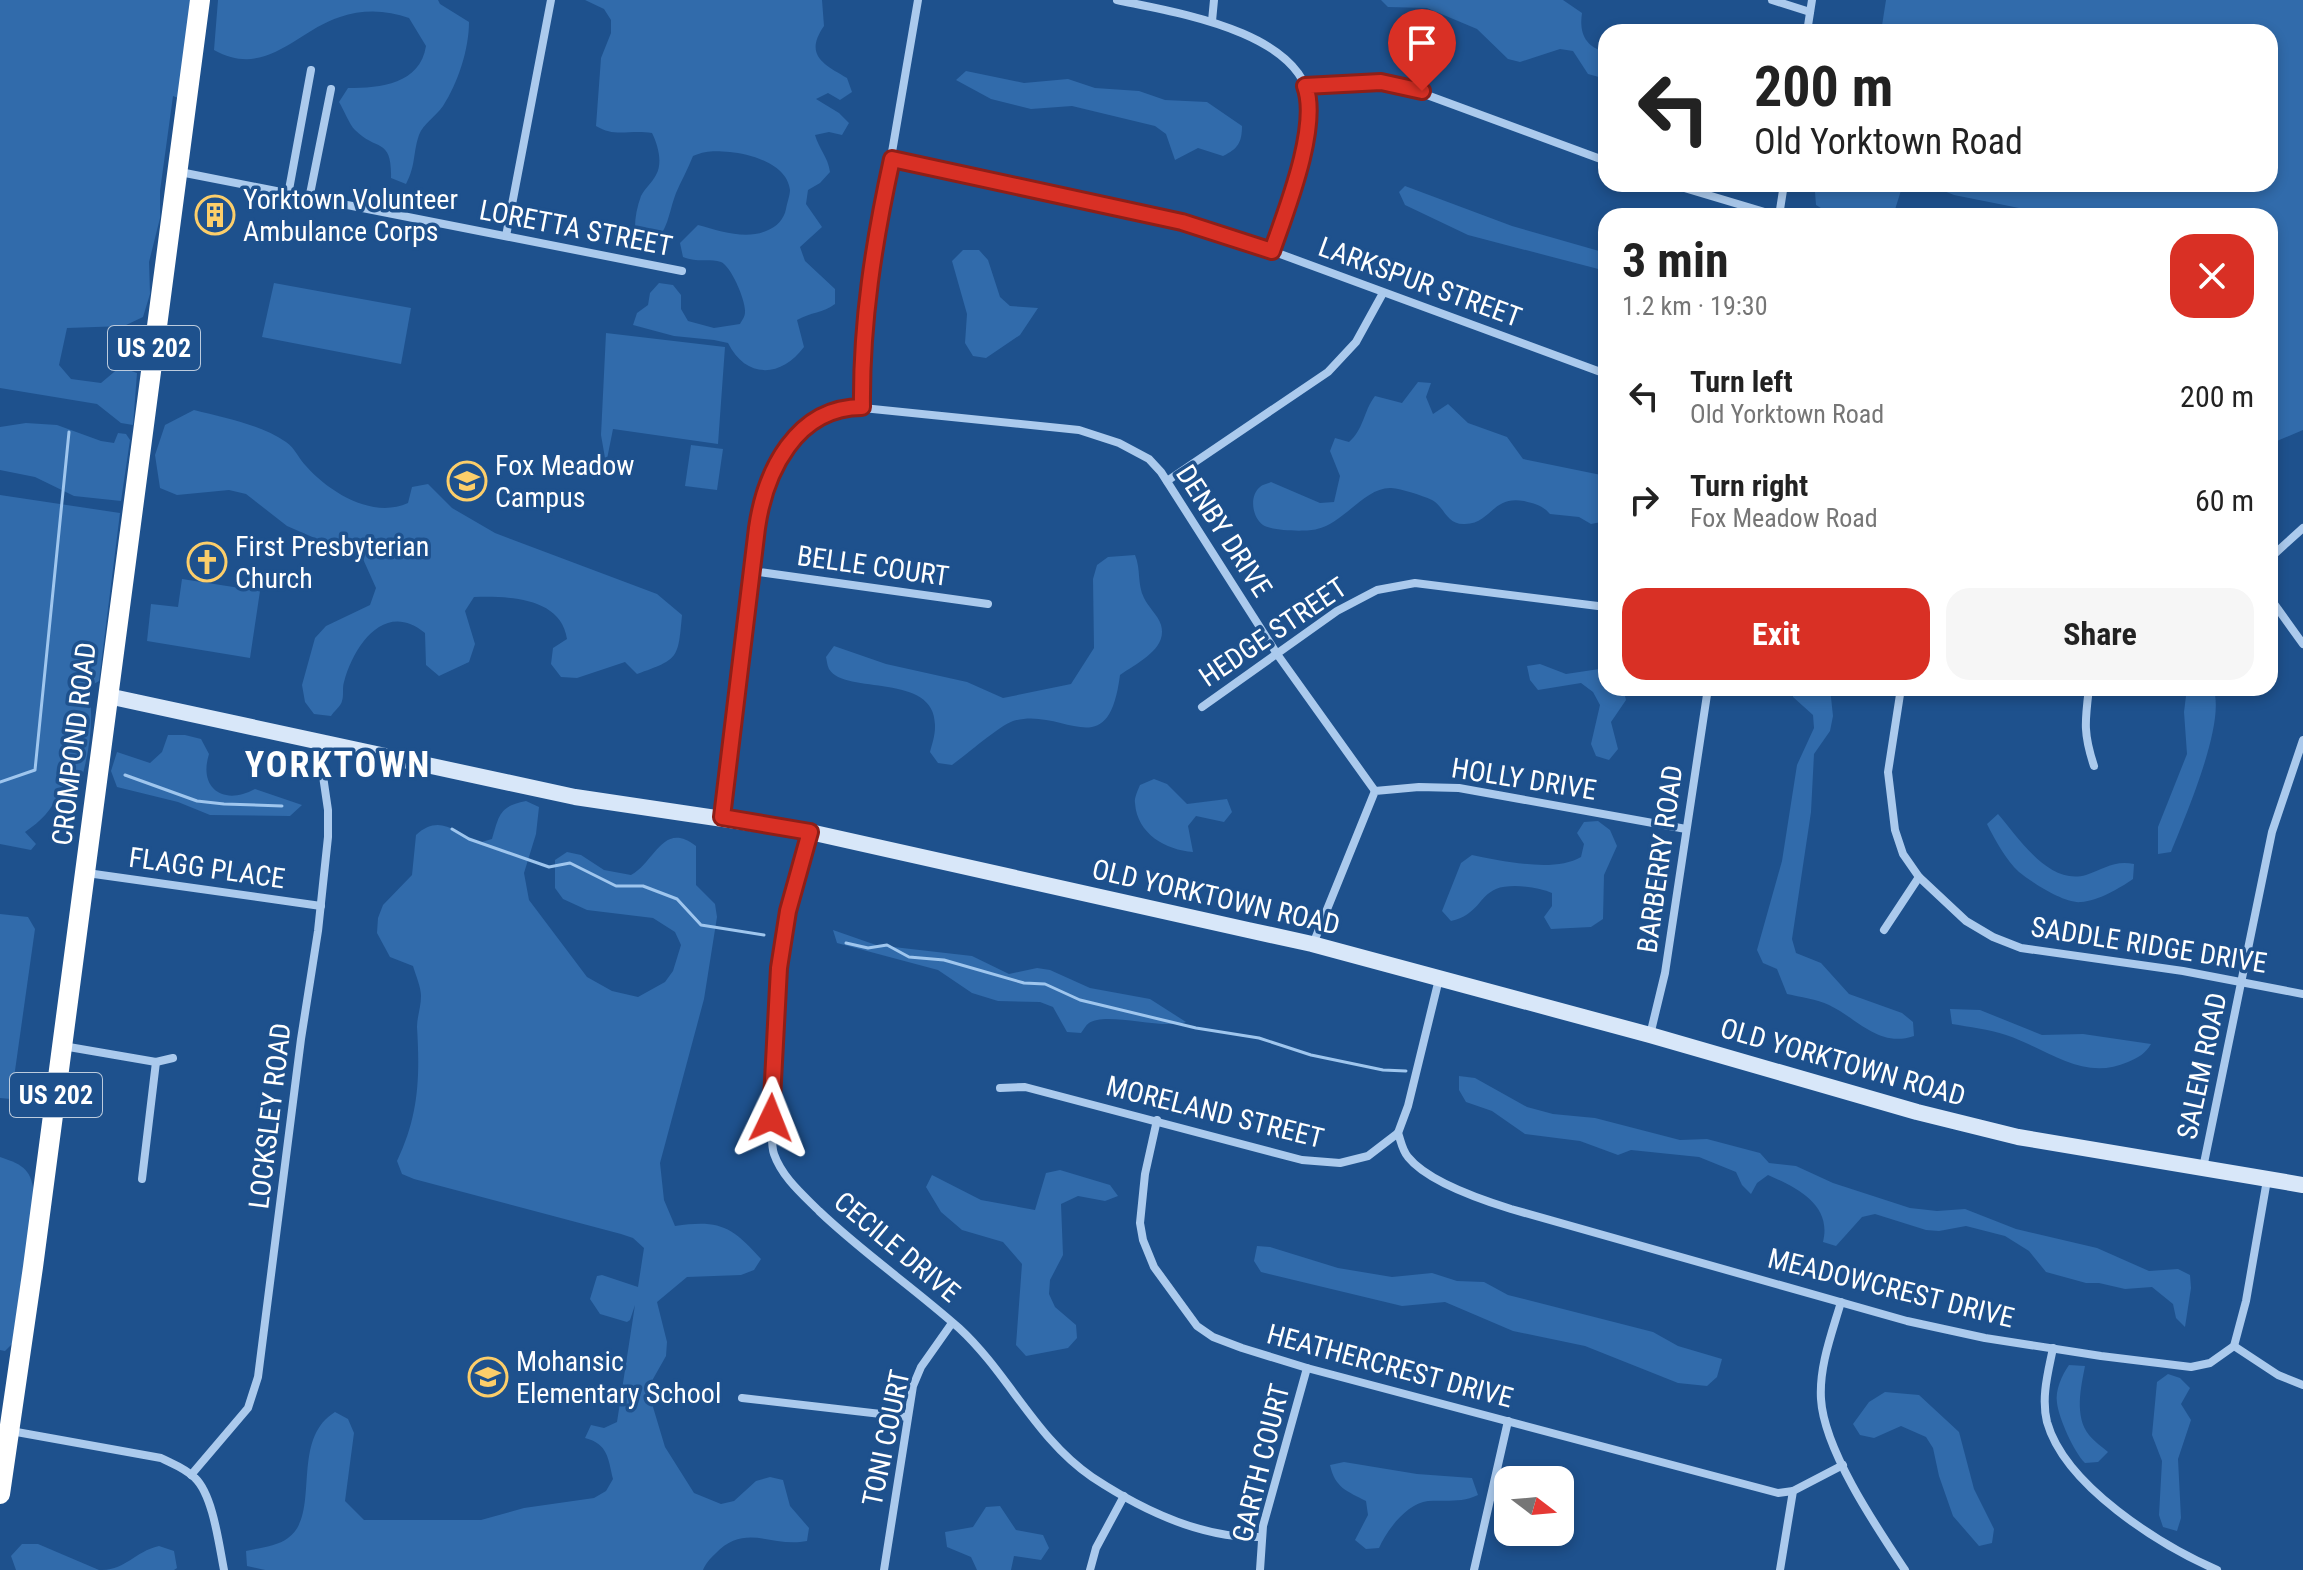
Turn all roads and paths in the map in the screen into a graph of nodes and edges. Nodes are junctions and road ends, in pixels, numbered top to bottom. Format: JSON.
{"nodes":[{"id":1,"x":200,"y":0,"type":"edge"},
{"id":2,"x":551,"y":0,"type":"edge"},
{"id":3,"x":918,"y":0,"type":"edge"},
{"id":4,"x":1117,"y":0,"type":"edge"},
{"id":5,"x":1214,"y":0,"type":"edge"},
{"id":6,"x":1772,"y":0,"type":"edge"},
{"id":7,"x":1812,"y":0,"type":"edge"},
{"id":8,"x":1810,"y":12,"type":"junction"},
{"id":9,"x":1212,"y":21,"type":"junction"},
{"id":10,"x":1808,"y":24,"type":"edge"},
{"id":11,"x":311,"y":70,"type":"dead end"},
{"id":12,"x":1305,"y":86,"type":"junction"},
{"id":13,"x":331,"y":89,"type":"dead end"},
{"id":14,"x":1598,"y":158,"type":"edge"},
{"id":15,"x":892,"y":159,"type":"junction"},
{"id":16,"x":179,"y":172,"type":"junction"},
{"id":17,"x":1698,"y":192,"type":"edge"},
{"id":18,"x":288,"y":195,"type":"junction"},
{"id":19,"x":309,"y":199,"type":"junction"},
{"id":20,"x":1752,"y":208,"type":"edge"},
{"id":21,"x":506,"y":236,"type":"junction"},
{"id":22,"x":1272,"y":251,"type":"junction"},
{"id":23,"x":682,"y":271,"type":"dead end"},
{"id":24,"x":1383,"y":293,"type":"junction"},
{"id":25,"x":1598,"y":371,"type":"edge"},
{"id":26,"x":862,"y":407,"type":"junction"},
{"id":27,"x":1167,"y":481,"type":"junction"},
{"id":28,"x":2303,"y":528,"type":"edge"},
{"id":29,"x":2278,"y":551,"type":"edge"},
{"id":30,"x":752,"y":571,"type":"junction"},
{"id":31,"x":988,"y":604,"type":"dead end"},
{"id":32,"x":1598,"y":606,"type":"edge"},
{"id":33,"x":2278,"y":609,"type":"edge"},
{"id":34,"x":2303,"y":644,"type":"edge"},
{"id":35,"x":1277,"y":654,"type":"junction"},
{"id":36,"x":108,"y":696,"type":"junction"},
{"id":37,"x":1707,"y":696,"type":"edge"},
{"id":38,"x":1900,"y":696,"type":"edge"},
{"id":39,"x":2088,"y":696,"type":"edge"},
{"id":40,"x":1202,"y":707,"type":"dead end"},
{"id":41,"x":2303,"y":740,"type":"edge"},
{"id":42,"x":318,"y":741,"type":"junction"},
{"id":43,"x":2094,"y":766,"type":"dead end"},
{"id":44,"x":1375,"y":791,"type":"junction"},
{"id":45,"x":722,"y":817,"type":"junction"},
{"id":46,"x":1686,"y":829,"type":"junction"},
{"id":47,"x":810,"y":832,"type":"junction"},
{"id":48,"x":86,"y":873,"type":"junction"},
{"id":49,"x":1919,"y":877,"type":"junction"},
{"id":50,"x":321,"y":906,"type":"junction"},
{"id":51,"x":1884,"y":930,"type":"dead end"},
{"id":52,"x":1312,"y":944,"type":"junction"},
{"id":53,"x":1439,"y":979,"type":"junction"},
{"id":54,"x":2242,"y":982,"type":"junction"},
{"id":55,"x":2303,"y":994,"type":"edge"},
{"id":56,"x":1650,"y":1035,"type":"junction"},
{"id":57,"x":62,"y":1046,"type":"junction"},
{"id":58,"x":173,"y":1058,"type":"dead end"},
{"id":59,"x":156,"y":1062,"type":"junction"},
{"id":60,"x":1000,"y":1088,"type":"dead end"},
{"id":61,"x":1157,"y":1120,"type":"junction"},
{"id":62,"x":1398,"y":1133,"type":"junction"},
{"id":63,"x":2203,"y":1168,"type":"junction"},
{"id":64,"x":142,"y":1179,"type":"dead end"},
{"id":65,"x":2267,"y":1180,"type":"junction"},
{"id":66,"x":2303,"y":1185,"type":"edge"},
{"id":67,"x":1841,"y":1302,"type":"junction"},
{"id":68,"x":952,"y":1323,"type":"junction"},
{"id":69,"x":2234,"y":1346,"type":"junction"},
{"id":70,"x":2053,"y":1348,"type":"junction"},
{"id":71,"x":1307,"y":1368,"type":"junction"},
{"id":72,"x":2303,"y":1385,"type":"edge"},
{"id":73,"x":742,"y":1398,"type":"dead end"},
{"id":74,"x":907,"y":1417,"type":"junction"},
{"id":75,"x":1508,"y":1421,"type":"junction"},
{"id":76,"x":11,"y":1431,"type":"junction"},
{"id":77,"x":1843,"y":1465,"type":"junction"},
{"id":78,"x":191,"y":1475,"type":"junction"},
{"id":79,"x":1793,"y":1491,"type":"junction"},
{"id":80,"x":0,"y":1494,"type":"edge"},
{"id":81,"x":1124,"y":1496,"type":"junction"},
{"id":82,"x":1261,"y":1537,"type":"junction"},
{"id":83,"x":224,"y":1570,"type":"edge"},
{"id":84,"x":884,"y":1570,"type":"edge"},
{"id":85,"x":1090,"y":1570,"type":"edge"},
{"id":86,"x":1260,"y":1570,"type":"edge"},
{"id":87,"x":1474,"y":1570,"type":"edge"},
{"id":88,"x":1780,"y":1570,"type":"edge"},
{"id":89,"x":1905,"y":1570,"type":"edge"},
{"id":90,"x":2217,"y":1570,"type":"edge"}],
"edges":[{"from":1,"to":16,"type":"highway","name":"CROMPOND ROAD","number":"US 202"},
{"from":2,"to":21,"type":"street"},
{"from":3,"to":15,"type":"street"},
{"from":4,"to":9,"type":"street"},
{"from":5,"to":9,"type":"street"},
{"from":6,"to":8,"type":"street"},
{"from":7,"to":8,"type":"street"},
{"from":8,"to":10,"type":"street"},
{"from":9,"to":12,"type":"street"},
{"from":11,"to":18,"type":"street"},
{"from":12,"to":14,"type":"street"},
{"from":12,"to":22,"type":"street"},
{"from":13,"to":19,"type":"street"},
{"from":15,"to":22,"type":"street","name":"LARKSPUR STREET"},
{"from":15,"to":26,"type":"street"},
{"from":16,"to":18,"type":"street","name":"LORETTA STREET"},
{"from":16,"to":36,"type":"highway","name":"CROMPOND ROAD","number":"US 202"},
{"from":17,"to":20,"type":"street"},
{"from":18,"to":19,"type":"street","name":"LORETTA STREET"},
{"from":19,"to":21,"type":"street","name":"LORETTA STREET"},
{"from":21,"to":23,"type":"street","name":"LORETTA STREET"},
{"from":22,"to":24,"type":"street","name":"LARKSPUR STREET"},
{"from":24,"to":25,"type":"street","name":"LARKSPUR STREET"},
{"from":24,"to":27,"type":"street"},
{"from":26,"to":27,"type":"street","name":"DENBY DRIVE"},
{"from":26,"to":30,"type":"street","name":"DENBY DRIVE"},
{"from":27,"to":35,"type":"street","name":"DENBY DRIVE"},
{"from":28,"to":29,"type":"street"},
{"from":30,"to":31,"type":"street","name":"BELLE COURT"},
{"from":30,"to":45,"type":"street","name":"DENBY DRIVE"},
{"from":32,"to":35,"type":"street","name":"HEDGE STREET"},
{"from":33,"to":34,"type":"street"},
{"from":35,"to":40,"type":"street","name":"HEDGE STREET"},
{"from":35,"to":44,"type":"street","name":"DENBY DRIVE"},
{"from":36,"to":42,"type":"main road","name":"OLD YORKTOWN ROAD"},
{"from":36,"to":48,"type":"highway","name":"CROMPOND ROAD","number":"US 202"},
{"from":37,"to":46,"type":"street","name":"BARBERRY ROAD"},
{"from":38,"to":49,"type":"street","name":"SADDLE RIDGE DRIVE"},
{"from":39,"to":43,"type":"street"},
{"from":41,"to":54,"type":"street","name":"SALEM ROAD"},
{"from":42,"to":45,"type":"main road","name":"OLD YORKTOWN ROAD"},
{"from":42,"to":50,"type":"street","name":"LOCKSLEY ROAD"},
{"from":44,"to":46,"type":"street","name":"HOLLY DRIVE"},
{"from":44,"to":52,"type":"street"},
{"from":45,"to":47,"type":"main road","name":"OLD YORKTOWN ROAD"},
{"from":46,"to":56,"type":"street","name":"BARBERRY ROAD"},
{"from":47,"to":52,"type":"main road","name":"OLD YORKTOWN ROAD"},
{"from":47,"to":68,"type":"street","name":"CECILE DRIVE"},
{"from":48,"to":50,"type":"street","name":"FLAGG PLACE"},
{"from":48,"to":57,"type":"highway","name":"CROMPOND ROAD","number":"US 202"},
{"from":49,"to":51,"type":"street"},
{"from":49,"to":54,"type":"street","name":"SADDLE RIDGE DRIVE"},
{"from":50,"to":78,"type":"street","name":"LOCKSLEY ROAD"},
{"from":52,"to":53,"type":"main road","name":"OLD YORKTOWN ROAD"},
{"from":53,"to":56,"type":"main road","name":"OLD YORKTOWN ROAD"},
{"from":53,"to":62,"type":"street"},
{"from":54,"to":55,"type":"street","name":"SADDLE RIDGE DRIVE"},
{"from":54,"to":63,"type":"street","name":"SALEM ROAD"},
{"from":56,"to":63,"type":"main road","name":"OLD YORKTOWN ROAD"},
{"from":57,"to":59,"type":"street"},
{"from":57,"to":76,"type":"highway","name":"CROMPOND ROAD","number":"US 202"},
{"from":58,"to":59,"type":"street"},
{"from":59,"to":64,"type":"street"},
{"from":60,"to":61,"type":"street","name":"MORELAND STREET"},
{"from":61,"to":62,"type":"street","name":"MORELAND STREET"},
{"from":61,"to":71,"type":"street","name":"HEATHERCREST DRIVE"},
{"from":62,"to":67,"type":"street","name":"MEADOWCREST DRIVE"},
{"from":63,"to":65,"type":"main road","name":"OLD YORKTOWN ROAD"},
{"from":65,"to":66,"type":"main road","name":"OLD YORKTOWN ROAD"},
{"from":65,"to":69,"type":"street"},
{"from":67,"to":70,"type":"street","name":"MEADOWCREST DRIVE"},
{"from":67,"to":77,"type":"street"},
{"from":68,"to":74,"type":"street","name":"TONI COURT"},
{"from":68,"to":81,"type":"street","name":"CECILE DRIVE"},
{"from":69,"to":70,"type":"street","name":"MEADOWCREST DRIVE"},
{"from":69,"to":72,"type":"street"},
{"from":70,"to":90,"type":"street"},
{"from":71,"to":75,"type":"street","name":"HEATHERCREST DRIVE"},
{"from":71,"to":82,"type":"street","name":"GARTH COURT"},
{"from":73,"to":74,"type":"street"},
{"from":74,"to":84,"type":"street","name":"TONI COURT"},
{"from":75,"to":79,"type":"street","name":"HEATHERCREST DRIVE"},
{"from":75,"to":87,"type":"street"},
{"from":76,"to":78,"type":"street"},
{"from":76,"to":80,"type":"highway","name":"CROMPOND ROAD","number":"US 202"},
{"from":77,"to":79,"type":"street"},
{"from":77,"to":89,"type":"street"},
{"from":78,"to":83,"type":"street"},
{"from":79,"to":88,"type":"street"},
{"from":81,"to":82,"type":"street","name":"CECILE DRIVE"},
{"from":81,"to":85,"type":"street"},
{"from":82,"to":86,"type":"street","name":"GARTH COURT"}]}
